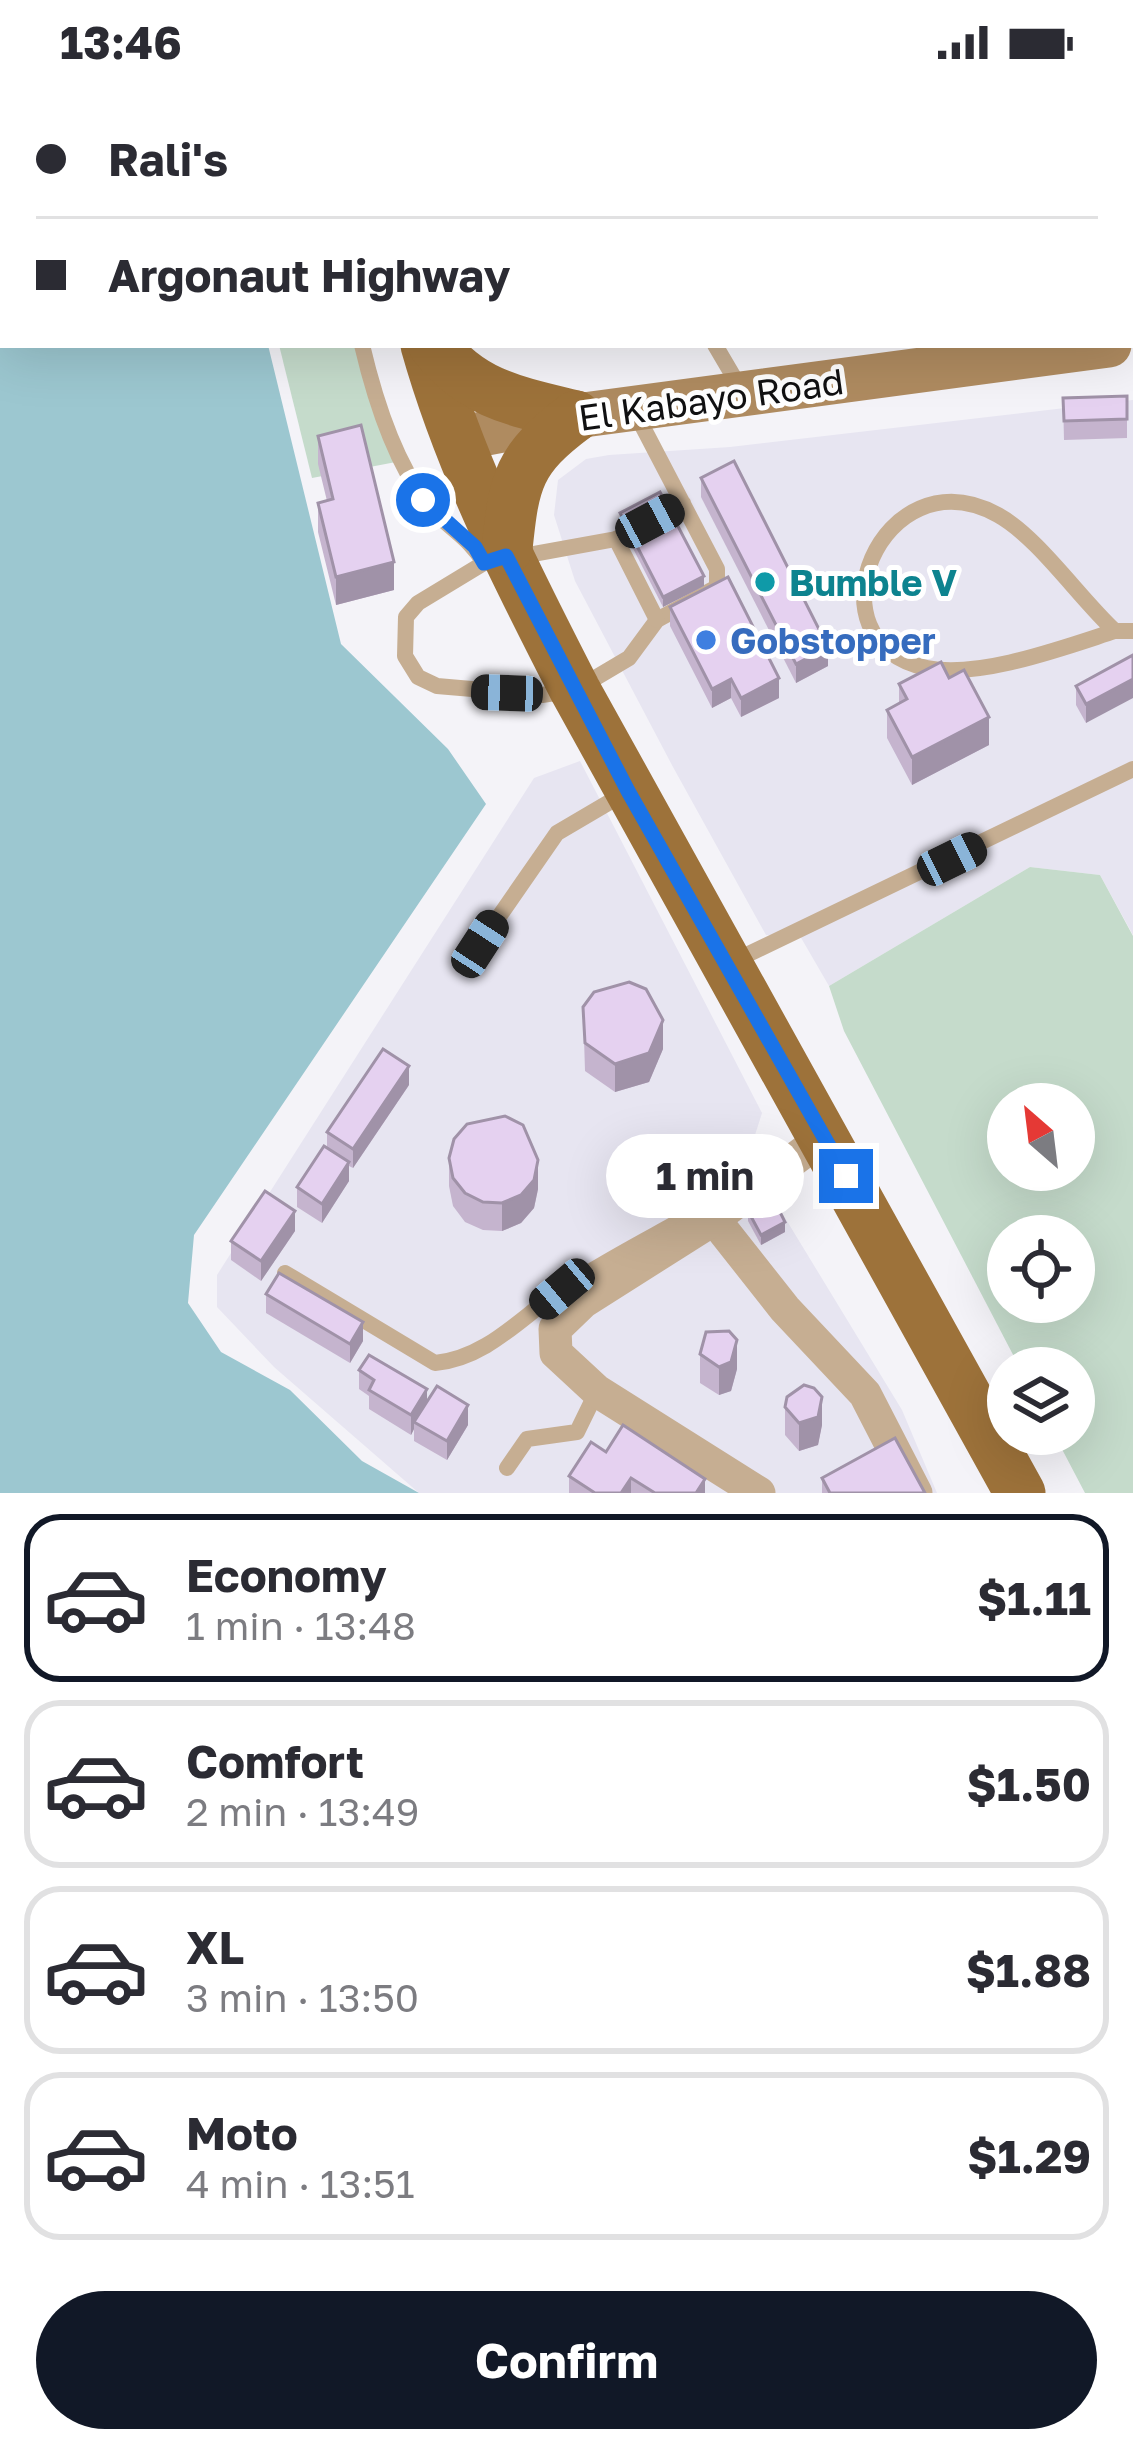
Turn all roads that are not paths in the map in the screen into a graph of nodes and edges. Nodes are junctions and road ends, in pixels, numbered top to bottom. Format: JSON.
{"nodes":[{"id":1,"x":363,"y":348,"type":"edge"},
{"id":2,"x":431,"y":348,"type":"edge"},
{"id":3,"x":433,"y":348,"type":"edge"},
{"id":4,"x":718,"y":348,"type":"edge"},
{"id":5,"x":1087,"y":348,"type":"edge"},
{"id":6,"x":744,"y":394,"type":"junction"},
{"id":7,"x":634,"y":409,"type":"junction"},
{"id":8,"x":576,"y":416,"type":"junction"},
{"id":9,"x":456,"y":439,"type":"junction"},
{"id":10,"x":683,"y":503,"type":"junction"},
{"id":11,"x":616,"y":539,"type":"junction"},
{"id":12,"x":495,"y":560,"type":"junction"},
{"id":13,"x":657,"y":620,"type":"junction"},
{"id":14,"x":1124,"y":631,"type":"edge"},
{"id":15,"x":575,"y":690,"type":"junction"},
{"id":16,"x":1131,"y":775,"type":"edge"},
{"id":17,"x":628,"y":791,"type":"junction"},
{"id":18,"x":480,"y":944,"type":"dead end"},
{"id":19,"x":728,"y":964,"type":"junction"},
{"id":20,"x":824,"y":1137,"type":"junction"},
{"id":21,"x":714,"y":1219,"type":"junction"},
{"id":22,"x":285,"y":1273,"type":"edge"},
{"id":23,"x":597,"y":1391,"type":"junction"},
{"id":24,"x":883,"y":1432,"type":"junction"},
{"id":25,"x":508,"y":1468,"type":"dead end"},
{"id":26,"x":859,"y":1473,"type":"edge"},
{"id":27,"x":759,"y":1493,"type":"edge"},
{"id":28,"x":916,"y":1493,"type":"edge"},
{"id":29,"x":1020,"y":1493,"type":"edge"}],
"edges":[{"from":1,"to":12,"type":"lane"},
{"from":2,"to":9,"type":"main road"},
{"from":3,"to":8,"type":"main road"},
{"from":4,"to":6,"type":"lane"},
{"from":5,"to":6,"type":"street","name":"El Kabayo Road"},
{"from":6,"to":7,"type":"street","name":"El Kabayo Road"},
{"from":7,"to":8,"type":"street","name":"El Kabayo Road"},
{"from":7,"to":10,"type":"lane"},
{"from":8,"to":9,"type":"street","name":"El Kabayo Road"},
{"from":8,"to":12,"type":"main road"},
{"from":9,"to":12,"type":"main road"},
{"from":10,"to":11,"type":"lane"},
{"from":10,"to":13,"type":"lane"},
{"from":11,"to":12,"type":"lane"},
{"from":11,"to":13,"type":"lane"},
{"from":12,"to":15,"type":"main road"},
{"from":12,"to":15,"type":"lane"},
{"from":13,"to":15,"type":"lane"},
{"from":14,"to":14,"type":"lane"},
{"from":15,"to":17,"type":"main road"},
{"from":16,"to":19,"type":"lane"},
{"from":17,"to":18,"type":"lane"},
{"from":17,"to":19,"type":"main road"},
{"from":19,"to":20,"type":"main road"},
{"from":20,"to":21,"type":"street"},
{"from":20,"to":29,"type":"main road"},
{"from":21,"to":22,"type":"lane"},
{"from":21,"to":23,"type":"street"},
{"from":21,"to":24,"type":"street"},
{"from":23,"to":25,"type":"lane"},
{"from":23,"to":27,"type":"street"},
{"from":24,"to":26,"type":"street"},
{"from":24,"to":28,"type":"street"}]}
